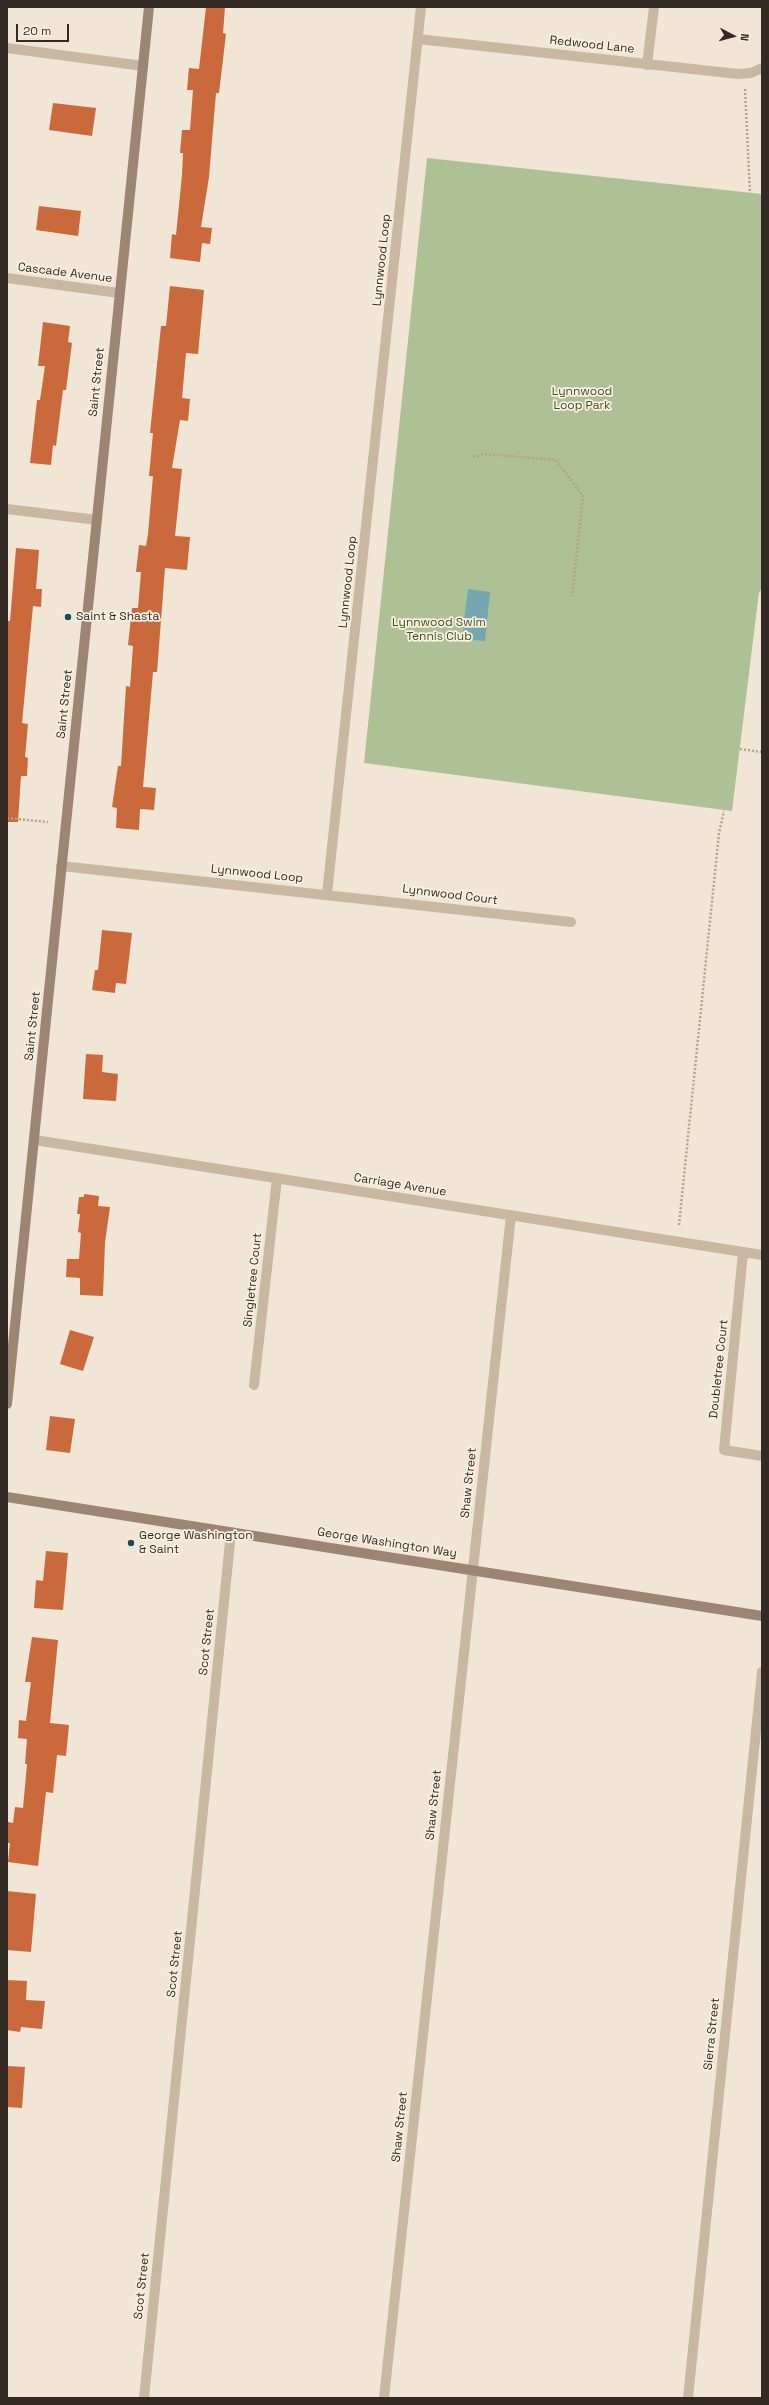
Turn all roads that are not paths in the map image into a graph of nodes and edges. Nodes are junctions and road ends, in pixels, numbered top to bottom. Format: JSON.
{"nodes":[{"id":1,"x":149,"y":7,"type":"edge"},
{"id":2,"x":421,"y":7,"type":"edge"},
{"id":3,"x":654,"y":7,"type":"edge"},
{"id":4,"x":418,"y":39,"type":"junction"},
{"id":5,"x":7,"y":48,"type":"edge"},
{"id":6,"x":647,"y":65,"type":"junction"},
{"id":7,"x":143,"y":66,"type":"junction"},
{"id":8,"x":762,"y":68,"type":"edge"},
{"id":9,"x":7,"y":278,"type":"edge"},
{"id":10,"x":119,"y":293,"type":"junction"},
{"id":11,"x":7,"y":509,"type":"edge"},
{"id":12,"x":97,"y":520,"type":"junction"},
{"id":13,"x":61,"y":866,"type":"junction"},
{"id":14,"x":327,"y":894,"type":"junction"},
{"id":15,"x":571,"y":922,"type":"dead end"},
{"id":16,"x":35,"y":1140,"type":"junction"},
{"id":17,"x":277,"y":1178,"type":"junction"},
{"id":18,"x":511,"y":1215,"type":"junction"},
{"id":19,"x":743,"y":1252,"type":"junction"},
{"id":20,"x":762,"y":1255,"type":"edge"},
{"id":21,"x":254,"y":1385,"type":"dead end"},
{"id":22,"x":7,"y":1404,"type":"edge"},
{"id":23,"x":762,"y":1456,"type":"edge"},
{"id":24,"x":7,"y":1497,"type":"edge"},
{"id":25,"x":231,"y":1532,"type":"junction"},
{"id":26,"x":473,"y":1570,"type":"junction"},
{"id":27,"x":762,"y":1616,"type":"edge"},
{"id":28,"x":762,"y":1672,"type":"edge"},
{"id":29,"x":144,"y":2398,"type":"edge"},
{"id":30,"x":384,"y":2398,"type":"edge"},
{"id":31,"x":688,"y":2398,"type":"edge"}],
"edges":[{"from":1,"to":7,"type":"street","name":"Saint Street"},
{"from":2,"to":4,"type":"street","name":"Lynnwood Loop"},
{"from":3,"to":6,"type":"street"},
{"from":4,"to":6,"type":"street","name":"Redwood Lane"},
{"from":4,"to":14,"type":"street","name":"Lynnwood Loop"},
{"from":5,"to":7,"type":"street"},
{"from":6,"to":8,"type":"street","name":"Redwood Lane"},
{"from":7,"to":10,"type":"street","name":"Saint Street"},
{"from":9,"to":10,"type":"street","name":"Cascade Avenue"},
{"from":10,"to":12,"type":"street","name":"Saint Street"},
{"from":11,"to":12,"type":"street"},
{"from":12,"to":13,"type":"street","name":"Saint Street"},
{"from":13,"to":14,"type":"street","name":"Lynnwood Loop"},
{"from":13,"to":16,"type":"street","name":"Saint Street"},
{"from":14,"to":15,"type":"street","name":"Lynnwood Court"},
{"from":16,"to":17,"type":"street","name":"Carriage Avenue"},
{"from":16,"to":22,"type":"street","name":"Saint Street"},
{"from":17,"to":18,"type":"street","name":"Carriage Avenue"},
{"from":17,"to":21,"type":"street","name":"Singletree Court"},
{"from":18,"to":19,"type":"street","name":"Carriage Avenue"},
{"from":18,"to":26,"type":"street","name":"Shaw Street"},
{"from":19,"to":20,"type":"street","name":"Carriage Avenue"},
{"from":19,"to":23,"type":"street","name":"Doubletree Court"},
{"from":24,"to":25,"type":"street","name":"George Washington Way"},
{"from":25,"to":26,"type":"street","name":"George Washington Way"},
{"from":25,"to":29,"type":"street","name":"Scot Street"},
{"from":26,"to":27,"type":"street","name":"George Washington Way"},
{"from":26,"to":30,"type":"street","name":"Shaw Street"},
{"from":28,"to":31,"type":"street","name":"Sierra Street"}]}
